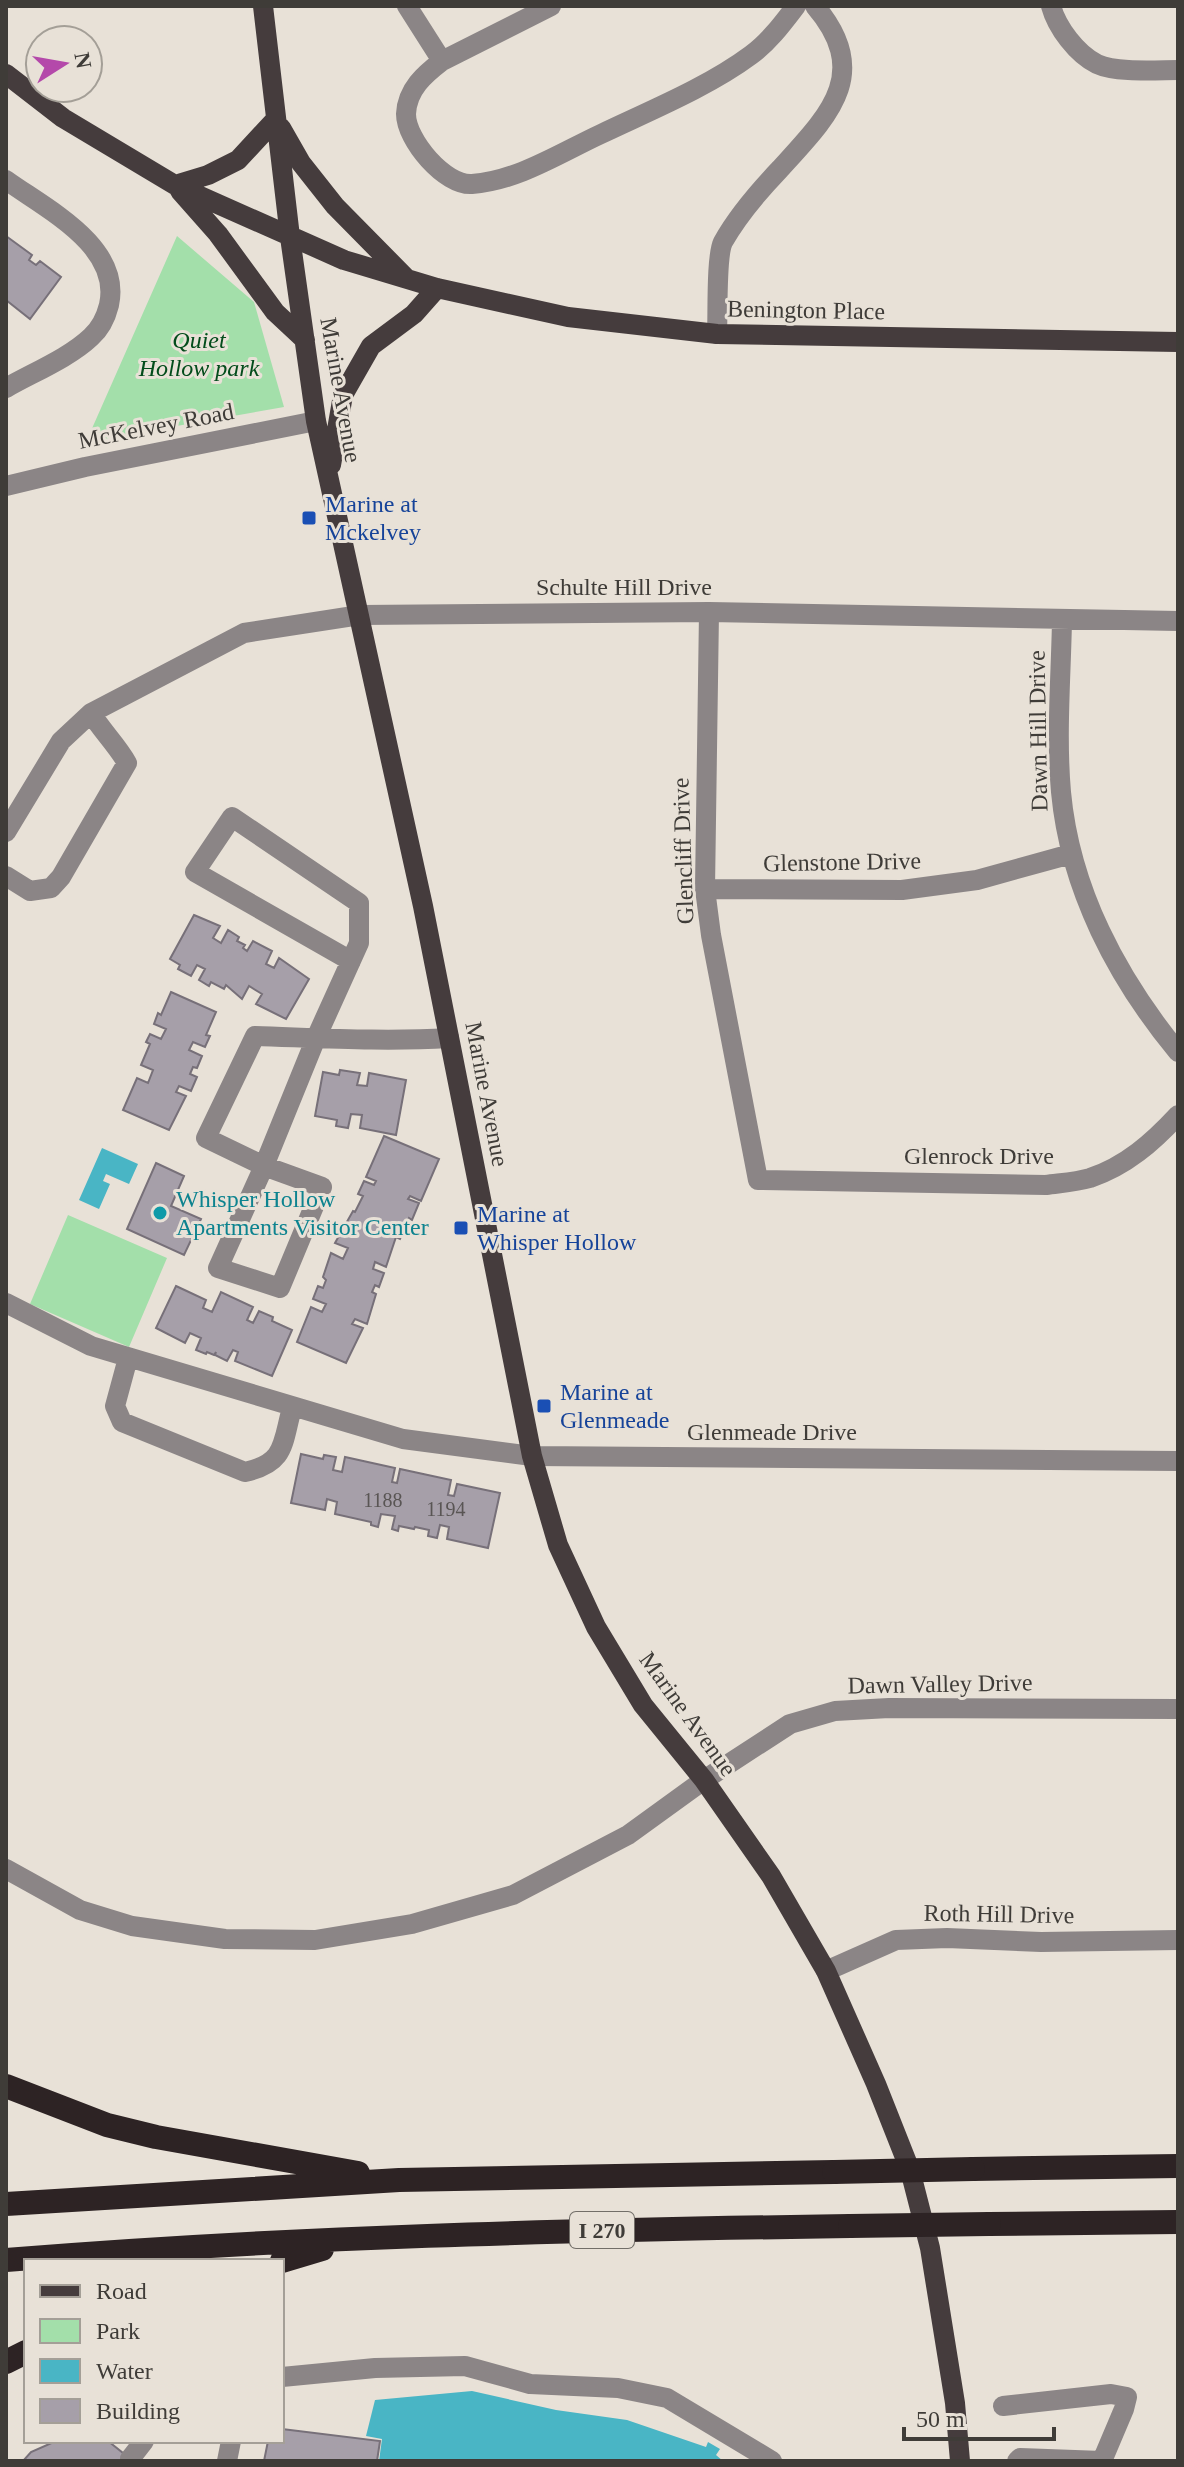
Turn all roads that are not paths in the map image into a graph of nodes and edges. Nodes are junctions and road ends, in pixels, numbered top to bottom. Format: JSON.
{"nodes":[{"id":1,"x":263,"y":6,"type":"edge"},
{"id":2,"x":407,"y":6,"type":"edge"},
{"id":3,"x":551,"y":6,"type":"edge"},
{"id":4,"x":796,"y":6,"type":"edge"},
{"id":5,"x":815,"y":6,"type":"edge"},
{"id":6,"x":1051,"y":6,"type":"edge"},
{"id":7,"x":442,"y":61,"type":"junction"},
{"id":8,"x":1178,"y":70,"type":"edge"},
{"id":9,"x":6,"y":74,"type":"edge"},
{"id":10,"x":276,"y":119,"type":"junction"},
{"id":11,"x":6,"y":180,"type":"edge"},
{"id":12,"x":175,"y":185,"type":"junction"},
{"id":13,"x":290,"y":237,"type":"junction"},
{"id":14,"x":409,"y":281,"type":"junction"},
{"id":15,"x":437,"y":288,"type":"junction"},
{"id":16,"x":717,"y":334,"type":"junction"},
{"id":17,"x":305,"y":340,"type":"junction"},
{"id":18,"x":1178,"y":342,"type":"edge"},
{"id":19,"x":6,"y":388,"type":"edge"},
{"id":20,"x":316,"y":421,"type":"junction"},
{"id":21,"x":329,"y":476,"type":"junction"},
{"id":22,"x":6,"y":486,"type":"edge"},
{"id":23,"x":709,"y":612,"type":"junction"},
{"id":24,"x":360,"y":615,"type":"junction"},
{"id":25,"x":1062,"y":620,"type":"junction"},
{"id":26,"x":1178,"y":621,"type":"edge"},
{"id":27,"x":91,"y":713,"type":"junction"},
{"id":28,"x":6,"y":832,"type":"edge"},
{"id":29,"x":1071,"y":854,"type":"junction"},
{"id":30,"x":6,"y":876,"type":"edge"},
{"id":31,"x":705,"y":889,"type":"junction"},
{"id":32,"x":351,"y":961,"type":"junction"},
{"id":33,"x":316,"y":1038,"type":"junction"},
{"id":34,"x":449,"y":1038,"type":"junction"},
{"id":35,"x":1178,"y":1052,"type":"edge"},
{"id":36,"x":1178,"y":1115,"type":"edge"},
{"id":37,"x":264,"y":1166,"type":"junction"},
{"id":38,"x":758,"y":1180,"type":"joint"},
{"id":39,"x":6,"y":1303,"type":"edge"},
{"id":40,"x":128,"y":1358,"type":"junction"},
{"id":41,"x":292,"y":1408,"type":"junction"},
{"id":42,"x":532,"y":1456,"type":"junction"},
{"id":43,"x":1178,"y":1461,"type":"edge"},
{"id":44,"x":1178,"y":1709,"type":"edge"},
{"id":45,"x":704,"y":1780,"type":"junction"},
{"id":46,"x":6,"y":1869,"type":"edge"},
{"id":47,"x":1178,"y":1940,"type":"edge"},
{"id":48,"x":826,"y":1971,"type":"junction"},
{"id":49,"x":6,"y":2086,"type":"edge"},
{"id":50,"x":1178,"y":2166,"type":"edge"},
{"id":51,"x":399,"y":2180,"type":"junction"},
{"id":52,"x":6,"y":2204,"type":"edge"},
{"id":53,"x":1178,"y":2222,"type":"edge"},
{"id":54,"x":354,"y":2238,"type":"junction"},
{"id":55,"x":6,"y":2260,"type":"edge"},
{"id":56,"x":284,"y":2260,"type":"edge"},
{"id":57,"x":24,"y":2353,"type":"edge"},
{"id":58,"x":6,"y":2362,"type":"edge"},
{"id":59,"x":284,"y":2377,"type":"edge"},
{"id":60,"x":1003,"y":2406,"type":"dead end"},
{"id":61,"x":142,"y":2443,"type":"edge"},
{"id":62,"x":130,"y":2459,"type":"dead end"},
{"id":63,"x":772,"y":2461,"type":"edge"},
{"id":64,"x":960,"y":2461,"type":"edge"},
{"id":65,"x":1017,"y":2461,"type":"edge"}],
"edges":[{"from":1,"to":10,"type":"main road","name":"Marine Avenue"},
{"from":2,"to":7,"type":"street"},
{"from":3,"to":7,"type":"street"},
{"from":4,"to":7,"type":"street"},
{"from":5,"to":16,"type":"street"},
{"from":6,"to":8,"type":"street"},
{"from":9,"to":12,"type":"main road"},
{"from":10,"to":12,"type":"main road"},
{"from":10,"to":13,"type":"main road","name":"Marine Avenue"},
{"from":10,"to":14,"type":"main road"},
{"from":11,"to":19,"type":"street"},
{"from":12,"to":13,"type":"main road"},
{"from":12,"to":17,"type":"main road"},
{"from":13,"to":14,"type":"main road"},
{"from":13,"to":17,"type":"main road","name":"Marine Avenue"},
{"from":14,"to":15,"type":"main road"},
{"from":15,"to":16,"type":"main road","name":"Benington Place"},
{"from":15,"to":21,"type":"main road"},
{"from":16,"to":18,"type":"main road","name":"Benington Place"},
{"from":17,"to":20,"type":"main road","name":"Marine Avenue"},
{"from":20,"to":21,"type":"main road","name":"Marine Avenue"},
{"from":20,"to":22,"type":"street","name":"McKelvey Road"},
{"from":21,"to":24,"type":"main road","name":"Marine Avenue"},
{"from":23,"to":24,"type":"street","name":"Schulte Hill Drive"},
{"from":23,"to":25,"type":"street","name":"Schulte Hill Drive"},
{"from":23,"to":31,"type":"street","name":"Glencliff Drive"},
{"from":24,"to":27,"type":"street","name":"Schulte Hill Drive"},
{"from":24,"to":34,"type":"main road","name":"Marine Avenue"},
{"from":25,"to":26,"type":"street","name":"Schulte Hill Drive"},
{"from":25,"to":29,"type":"street","name":"Dawn Hill Drive"},
{"from":27,"to":28,"type":"street","name":"Schulte Hill Drive"},
{"from":27,"to":30,"type":"street"},
{"from":29,"to":31,"type":"street","name":"Glenstone Drive"},
{"from":29,"to":35,"type":"street","name":"Dawn Hill Drive"},
{"from":31,"to":38,"type":"street","name":"Glencliff Drive"},
{"from":32,"to":32,"type":"street"},
{"from":32,"to":33,"type":"street"},
{"from":33,"to":34,"type":"street"},
{"from":33,"to":37,"type":"street"},
{"from":33,"to":37,"type":"street"},
{"from":34,"to":42,"type":"main road","name":"Marine Avenue"},
{"from":36,"to":38,"type":"street","name":"Glenrock Drive"},
{"from":37,"to":37,"type":"street"},
{"from":39,"to":40,"type":"street","name":"Glenmeade Drive"},
{"from":40,"to":41,"type":"street","name":"Glenmeade Drive"},
{"from":40,"to":41,"type":"street"},
{"from":41,"to":42,"type":"street","name":"Glenmeade Drive"},
{"from":42,"to":43,"type":"street","name":"Glenmeade Drive"},
{"from":42,"to":45,"type":"main road","name":"Marine Avenue"},
{"from":44,"to":45,"type":"street","name":"Dawn Valley Drive"},
{"from":45,"to":46,"type":"street","name":"Dawn Valley Drive"},
{"from":45,"to":48,"type":"main road","name":"Marine Avenue"},
{"from":47,"to":48,"type":"street","name":"Roth Hill Drive"},
{"from":48,"to":64,"type":"main road","name":"Marine Avenue"},
{"from":49,"to":51,"type":"highway"},
{"from":50,"to":51,"type":"highway","bridge":true},
{"from":51,"to":52,"type":"highway"},
{"from":53,"to":54,"type":"highway","number":"I 270","bridge":true},
{"from":54,"to":55,"type":"highway","number":"I 270"},
{"from":54,"to":56,"type":"highway"},
{"from":57,"to":58,"type":"highway"},
{"from":59,"to":63,"type":"street"},
{"from":60,"to":65,"type":"street"},
{"from":61,"to":62,"type":"street"}]}
